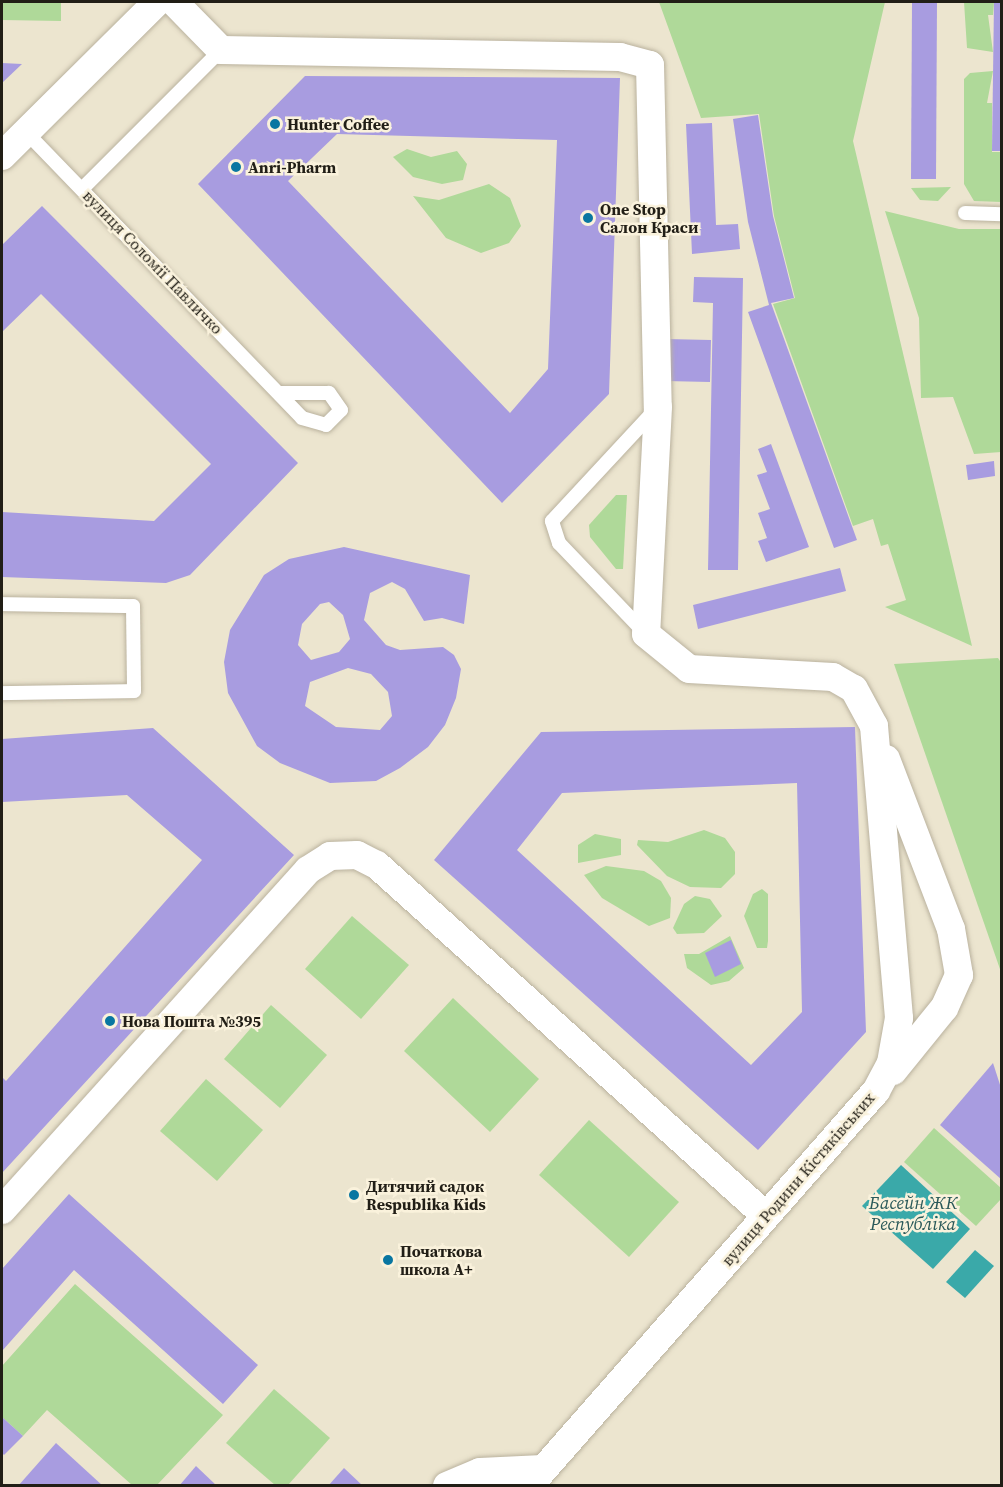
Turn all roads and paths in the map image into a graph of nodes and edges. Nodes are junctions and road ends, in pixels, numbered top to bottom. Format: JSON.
{"nodes":[{"id":1,"x":157,"y":2,"type":"edge"},
{"id":2,"x":174,"y":2,"type":"edge"},
{"id":3,"x":220,"y":50,"type":"junction"},
{"id":4,"x":26,"y":132,"type":"junction"},
{"id":5,"x":2,"y":156,"type":"edge"},
{"id":6,"x":82,"y":189,"type":"junction"},
{"id":7,"x":965,"y":213,"type":"dead end"},
{"id":8,"x":1002,"y":214,"type":"edge"},
{"id":9,"x":280,"y":393,"type":"dead end"},
{"id":10,"x":658,"y":407,"type":"junction"},
{"id":11,"x":2,"y":604,"type":"edge"},
{"id":12,"x":646,"y":634,"type":"junction"},
{"id":13,"x":2,"y":693,"type":"edge"},
{"id":14,"x":874,"y":726,"type":"junction"},
{"id":15,"x":876,"y":1091,"type":"junction"},
{"id":16,"x":2,"y":1210,"type":"edge"},
{"id":17,"x":766,"y":1216,"type":"junction"},
{"id":18,"x":536,"y":1477,"type":"edge"},
{"id":19,"x":447,"y":1485,"type":"edge"}],
"edges":[{"from":1,"to":4,"type":"street"},
{"from":2,"to":3,"type":"street"},
{"from":3,"to":6,"type":"lane"},
{"from":3,"to":10,"type":"street"},
{"from":4,"to":5,"type":"street"},
{"from":4,"to":6,"type":"lane","name":"вулиця Соломії Павличко"},
{"from":6,"to":9,"type":"lane","name":"вулиця Соломії Павличко"},
{"from":7,"to":8,"type":"lane"},
{"from":10,"to":12,"type":"street"},
{"from":10,"to":12,"type":"lane"},
{"from":11,"to":13,"type":"lane"},
{"from":12,"to":14,"type":"street","name":"вулиця Родини Кістяківських"},
{"from":14,"to":15,"type":"street","name":"вулиця Родини Кістяківських"},
{"from":14,"to":15,"type":"street"},
{"from":15,"to":17,"type":"street","name":"вулиця Родини Кістяківських"},
{"from":16,"to":17,"type":"street"},
{"from":17,"to":18,"type":"street","name":"вулиця Родини Кістяківських"},
{"from":18,"to":19,"type":"street","name":"вулиця Родини Кістяківських"}]}
